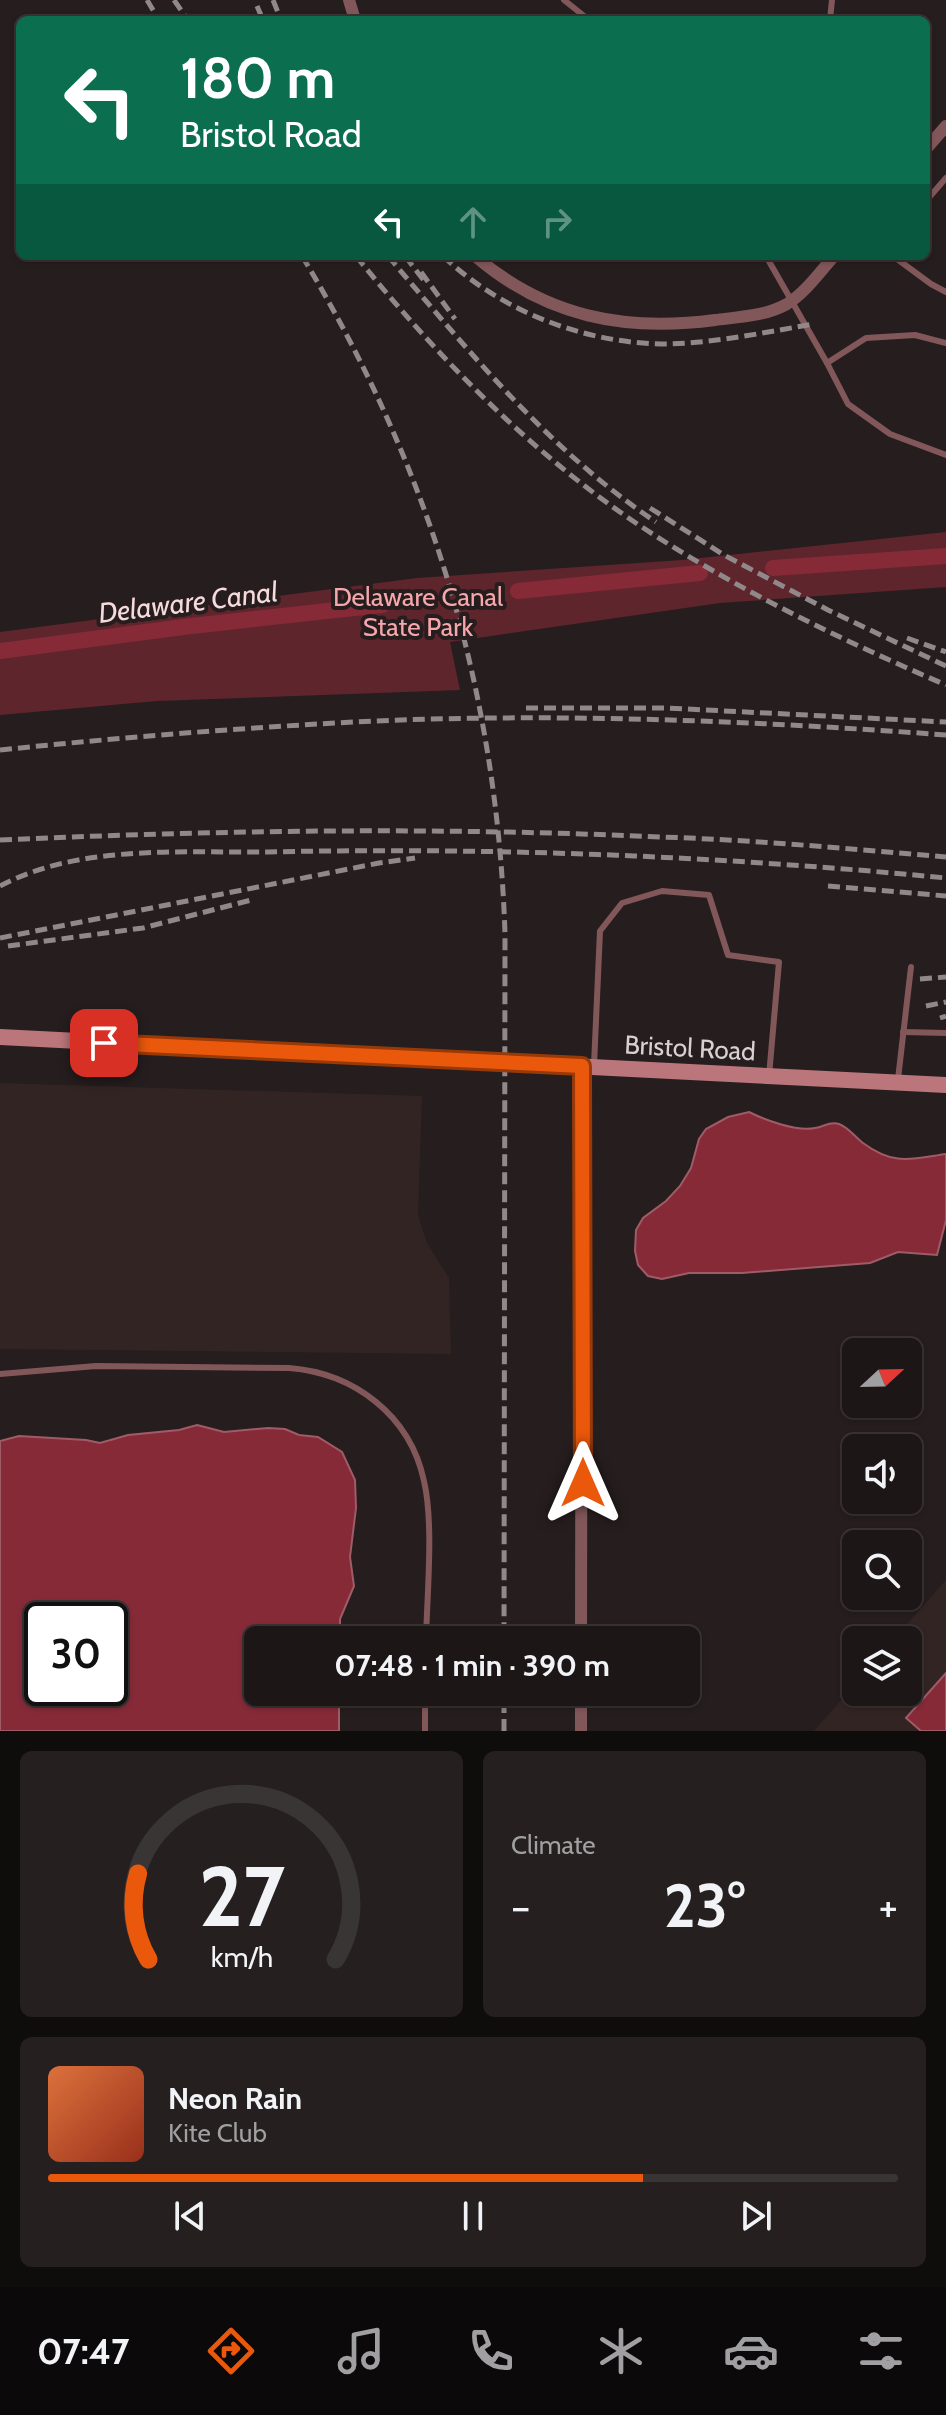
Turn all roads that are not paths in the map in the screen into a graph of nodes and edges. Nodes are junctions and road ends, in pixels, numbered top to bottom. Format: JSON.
{"nodes":[{"id":1,"x":564,"y":0,"type":"edge"},
{"id":2,"x":584,"y":16,"type":"edge"},
{"id":3,"x":946,"y":126,"type":"edge"},
{"id":4,"x":930,"y":144,"type":"edge"},
{"id":5,"x":946,"y":178,"type":"edge"},
{"id":6,"x":930,"y":196,"type":"edge"},
{"id":7,"x":480,"y":260,"type":"edge"},
{"id":8,"x":768,"y":260,"type":"edge"},
{"id":9,"x":830,"y":260,"type":"edge"},
{"id":10,"x":898,"y":260,"type":"edge"},
{"id":11,"x":946,"y":292,"type":"edge"},
{"id":12,"x":792,"y":300,"type":"junction"},
{"id":13,"x":946,"y":343,"type":"edge"},
{"id":14,"x":827,"y":363,"type":"junction"},
{"id":15,"x":946,"y":455,"type":"edge"},
{"id":16,"x":911,"y":967,"type":"dead end"},
{"id":17,"x":903,"y":1032,"type":"junction"},
{"id":18,"x":946,"y":1033,"type":"edge"},
{"id":19,"x":0,"y":1037,"type":"edge"},
{"id":20,"x":588,"y":1067,"type":"junction"},
{"id":21,"x":769,"y":1076,"type":"junction"},
{"id":22,"x":898,"y":1082,"type":"junction"},
{"id":23,"x":946,"y":1085,"type":"edge"},
{"id":24,"x":0,"y":1374,"type":"edge"},
{"id":25,"x":426,"y":1626,"type":"edge"},
{"id":26,"x":581,"y":1626,"type":"edge"},
{"id":27,"x":425,"y":1706,"type":"edge"},
{"id":28,"x":581,"y":1706,"type":"edge"},
{"id":29,"x":425,"y":1731,"type":"edge"},
{"id":30,"x":581,"y":1731,"type":"edge"}],
"edges":[{"from":1,"to":2,"type":"lane"},
{"from":3,"to":4,"type":"street"},
{"from":5,"to":6,"type":"lane"},
{"from":7,"to":12,"type":"street"},
{"from":8,"to":12,"type":"lane"},
{"from":9,"to":12,"type":"street"},
{"from":10,"to":11,"type":"lane"},
{"from":12,"to":14,"type":"lane"},
{"from":13,"to":14,"type":"lane"},
{"from":14,"to":15,"type":"lane"},
{"from":16,"to":17,"type":"lane"},
{"from":17,"to":18,"type":"lane"},
{"from":17,"to":22,"type":"lane"},
{"from":19,"to":20,"type":"main road","name":"Bristol Road"},
{"from":20,"to":21,"type":"main road","name":"Bristol Road"},
{"from":20,"to":21,"type":"lane"},
{"from":20,"to":26,"type":"street"},
{"from":21,"to":22,"type":"main road","name":"Bristol Road"},
{"from":22,"to":23,"type":"main road","name":"Bristol Road"},
{"from":24,"to":25,"type":"lane"},
{"from":27,"to":29,"type":"lane"},
{"from":28,"to":30,"type":"street"}]}
